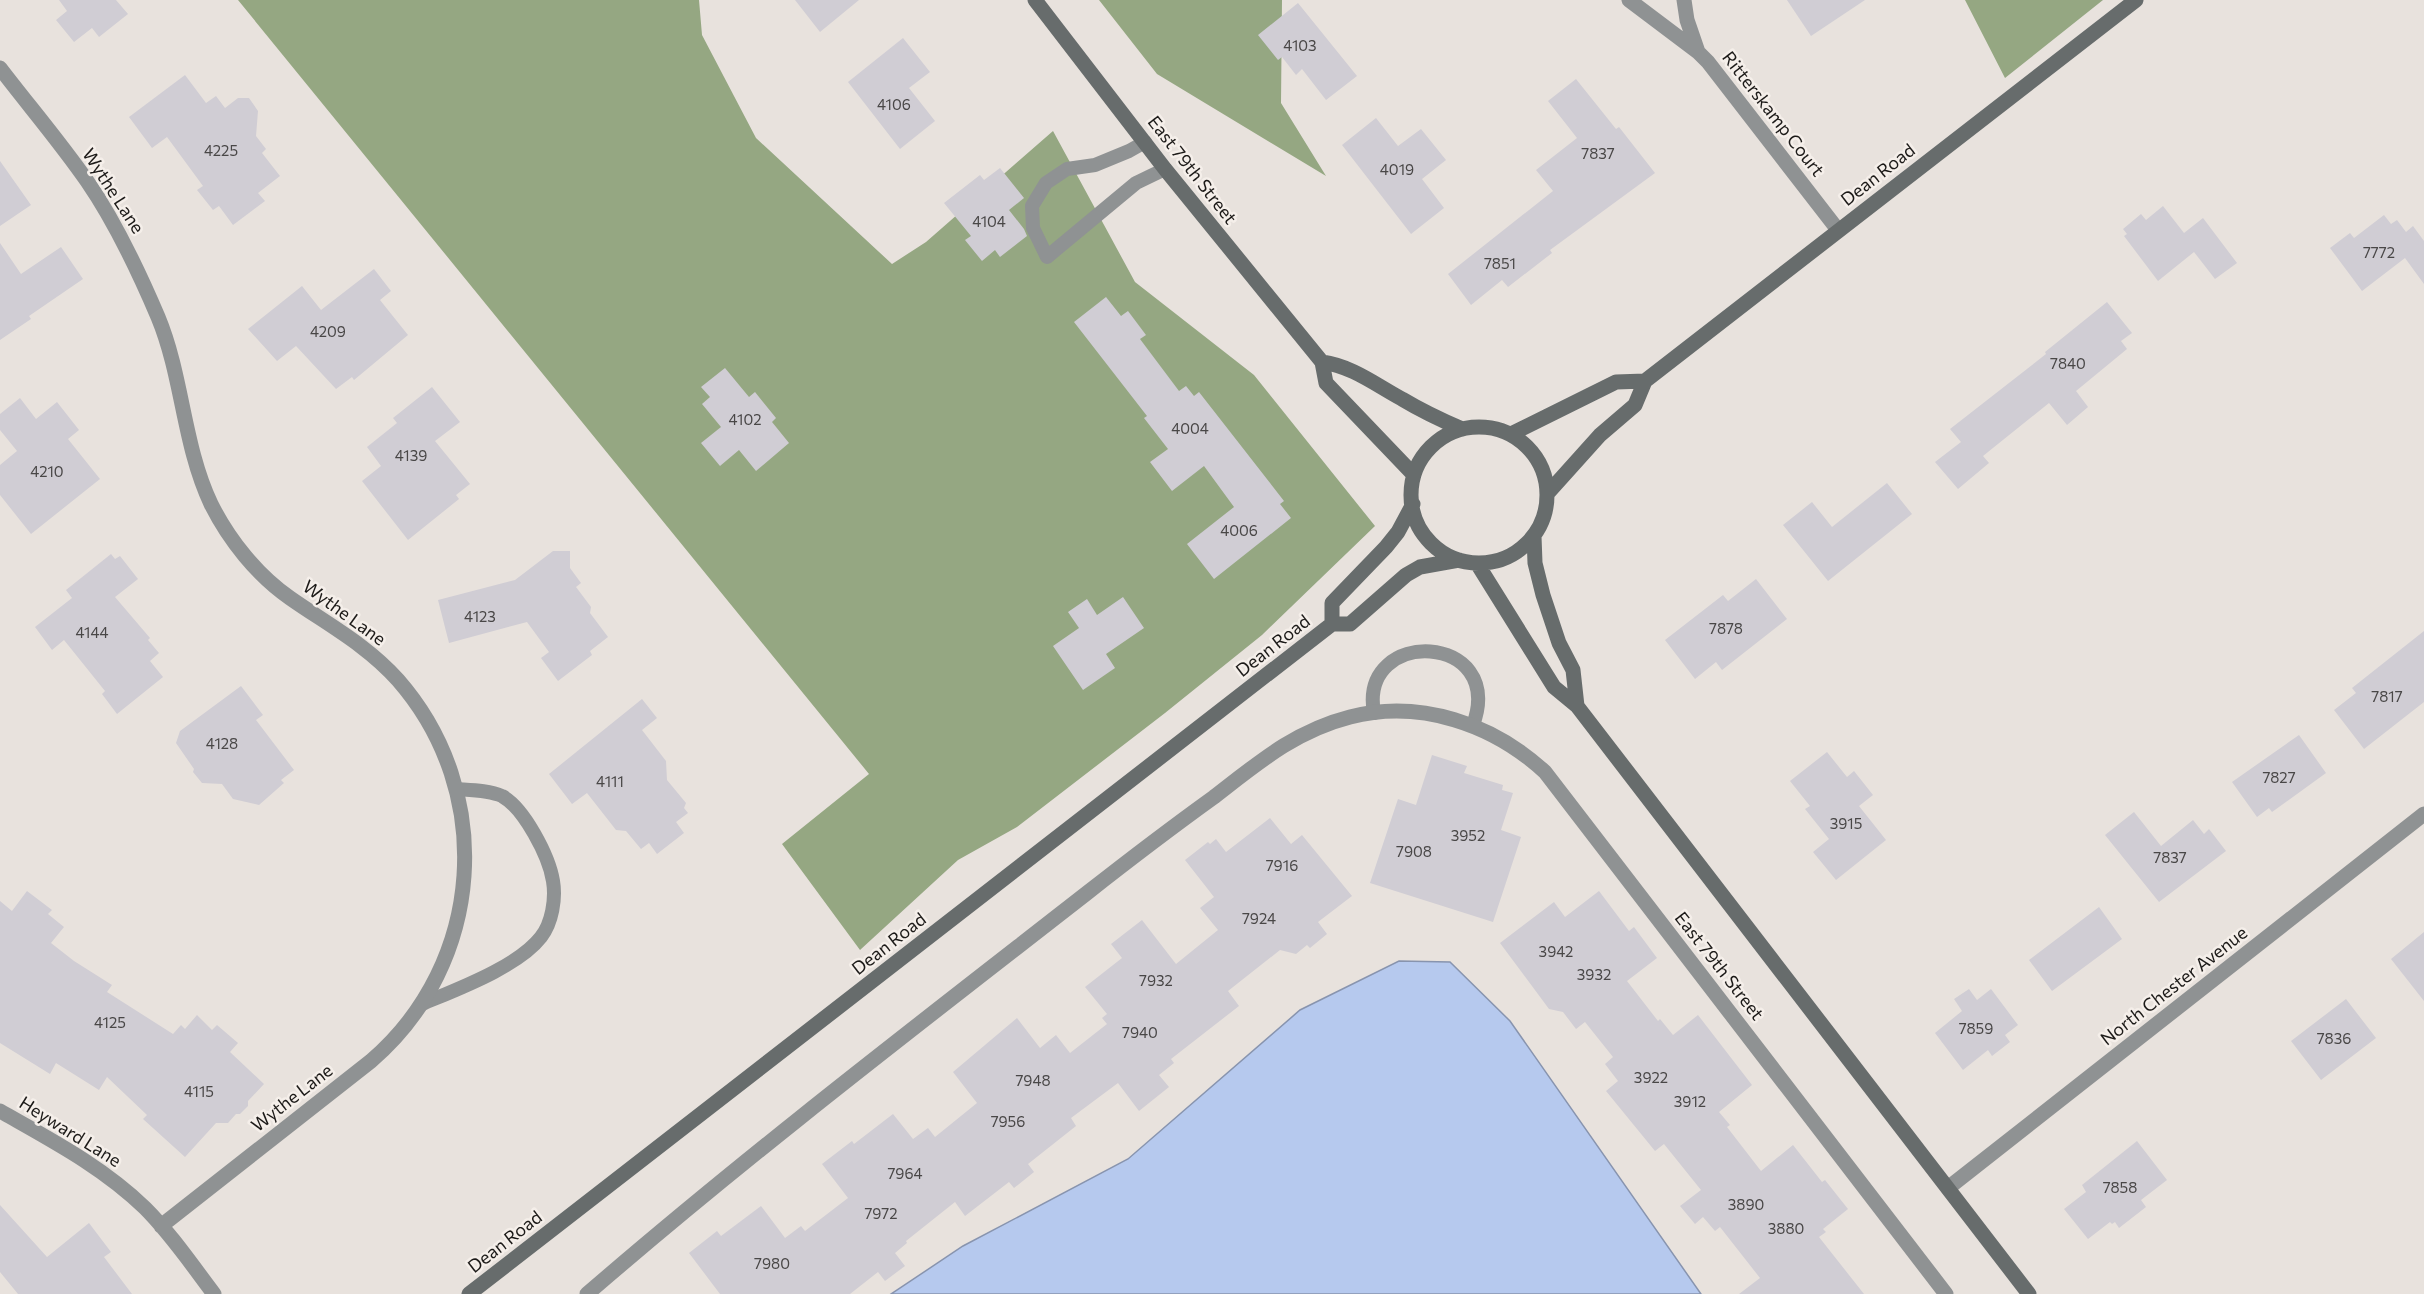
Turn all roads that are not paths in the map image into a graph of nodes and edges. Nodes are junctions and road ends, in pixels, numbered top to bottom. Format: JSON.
{"nodes":[{"id":1,"x":1035,"y":0,"type":"edge"},
{"id":2,"x":1629,"y":0,"type":"edge"},
{"id":3,"x":1684,"y":0,"type":"edge"},
{"id":4,"x":2136,"y":0,"type":"edge"},
{"id":5,"x":1698,"y":52,"type":"junction"},
{"id":6,"x":0,"y":68,"type":"edge"},
{"id":7,"x":1144,"y":142,"type":"junction"},
{"id":8,"x":1165,"y":169,"type":"junction"},
{"id":9,"x":1838,"y":230,"type":"junction"},
{"id":10,"x":1322,"y":362,"type":"junction"},
{"id":11,"x":1645,"y":381,"type":"junction"},
{"id":12,"x":1462,"y":429,"type":"junction"},
{"id":13,"x":1511,"y":434,"type":"junction"},
{"id":14,"x":1414,"y":474,"type":"junction"},
{"id":15,"x":1547,"y":494,"type":"junction"},
{"id":16,"x":1413,"y":504,"type":"junction"},
{"id":17,"x":1534,"y":536,"type":"junction"},
{"id":18,"x":1459,"y":560,"type":"junction"},
{"id":19,"x":1478,"y":565,"type":"junction"},
{"id":20,"x":1332,"y":624,"type":"junction"},
{"id":21,"x":1578,"y":706,"type":"junction"},
{"id":22,"x":1374,"y":713,"type":"junction"},
{"id":23,"x":1473,"y":726,"type":"junction"},
{"id":24,"x":456,"y":789,"type":"junction"},
{"id":25,"x":2424,"y":814,"type":"edge"},
{"id":26,"x":422,"y":1004,"type":"junction"},
{"id":27,"x":0,"y":1111,"type":"edge"},
{"id":28,"x":1948,"y":1188,"type":"junction"},
{"id":29,"x":161,"y":1226,"type":"junction"},
{"id":30,"x":471,"y":1293,"type":"edge"},
{"id":31,"x":214,"y":1294,"type":"edge"},
{"id":32,"x":587,"y":1294,"type":"edge"},
{"id":33,"x":1946,"y":1294,"type":"edge"},
{"id":34,"x":2029,"y":1294,"type":"edge"}],
"edges":[{"from":1,"to":7,"type":"street","name":"East 79th Street"},
{"from":2,"to":5,"type":"street","name":"Ritterskamp Court"},
{"from":3,"to":5,"type":"street","name":"Ritterskamp Court"},
{"from":4,"to":9,"type":"street","name":"Dean Road"},
{"from":5,"to":9,"type":"street","name":"Ritterskamp Court"},
{"from":6,"to":24,"type":"street","name":"Wythe Lane"},
{"from":7,"to":8,"type":"street","name":"East 79th Street"},
{"from":7,"to":8,"type":"lane"},
{"from":8,"to":10,"type":"street","name":"East 79th Street"},
{"from":9,"to":11,"type":"street","name":"Dean Road"},
{"from":10,"to":12,"type":"street"},
{"from":10,"to":14,"type":"street","name":"East 79th Street"},
{"from":11,"to":13,"type":"street"},
{"from":11,"to":15,"type":"street","name":"Dean Road"},
{"from":12,"to":13,"type":"street"},
{"from":12,"to":14,"type":"street"},
{"from":13,"to":15,"type":"street"},
{"from":14,"to":16,"type":"street"},
{"from":15,"to":17,"type":"street"},
{"from":16,"to":18,"type":"street"},
{"from":16,"to":20,"type":"street","name":"Dean Road"},
{"from":17,"to":19,"type":"street"},
{"from":17,"to":21,"type":"street"},
{"from":18,"to":19,"type":"street"},
{"from":18,"to":20,"type":"street","name":"Dean Road"},
{"from":19,"to":21,"type":"street"},
{"from":20,"to":30,"type":"street","name":"Dean Road"},
{"from":21,"to":28,"type":"street"},
{"from":22,"to":23,"type":"street","name":"East 79th Street"},
{"from":22,"to":23,"type":"lane"},
{"from":22,"to":32,"type":"street"},
{"from":23,"to":33,"type":"street","name":"East 79th Street"},
{"from":24,"to":26,"type":"street","name":"Wythe Lane"},
{"from":24,"to":26,"type":"lane"},
{"from":25,"to":28,"type":"street","name":"North Chester Avenue"},
{"from":26,"to":29,"type":"street","name":"Wythe Lane"},
{"from":27,"to":29,"type":"street","name":"Heyward Lane"},
{"from":28,"to":34,"type":"street"},
{"from":29,"to":31,"type":"street","name":"Heyward Lane"}]}
